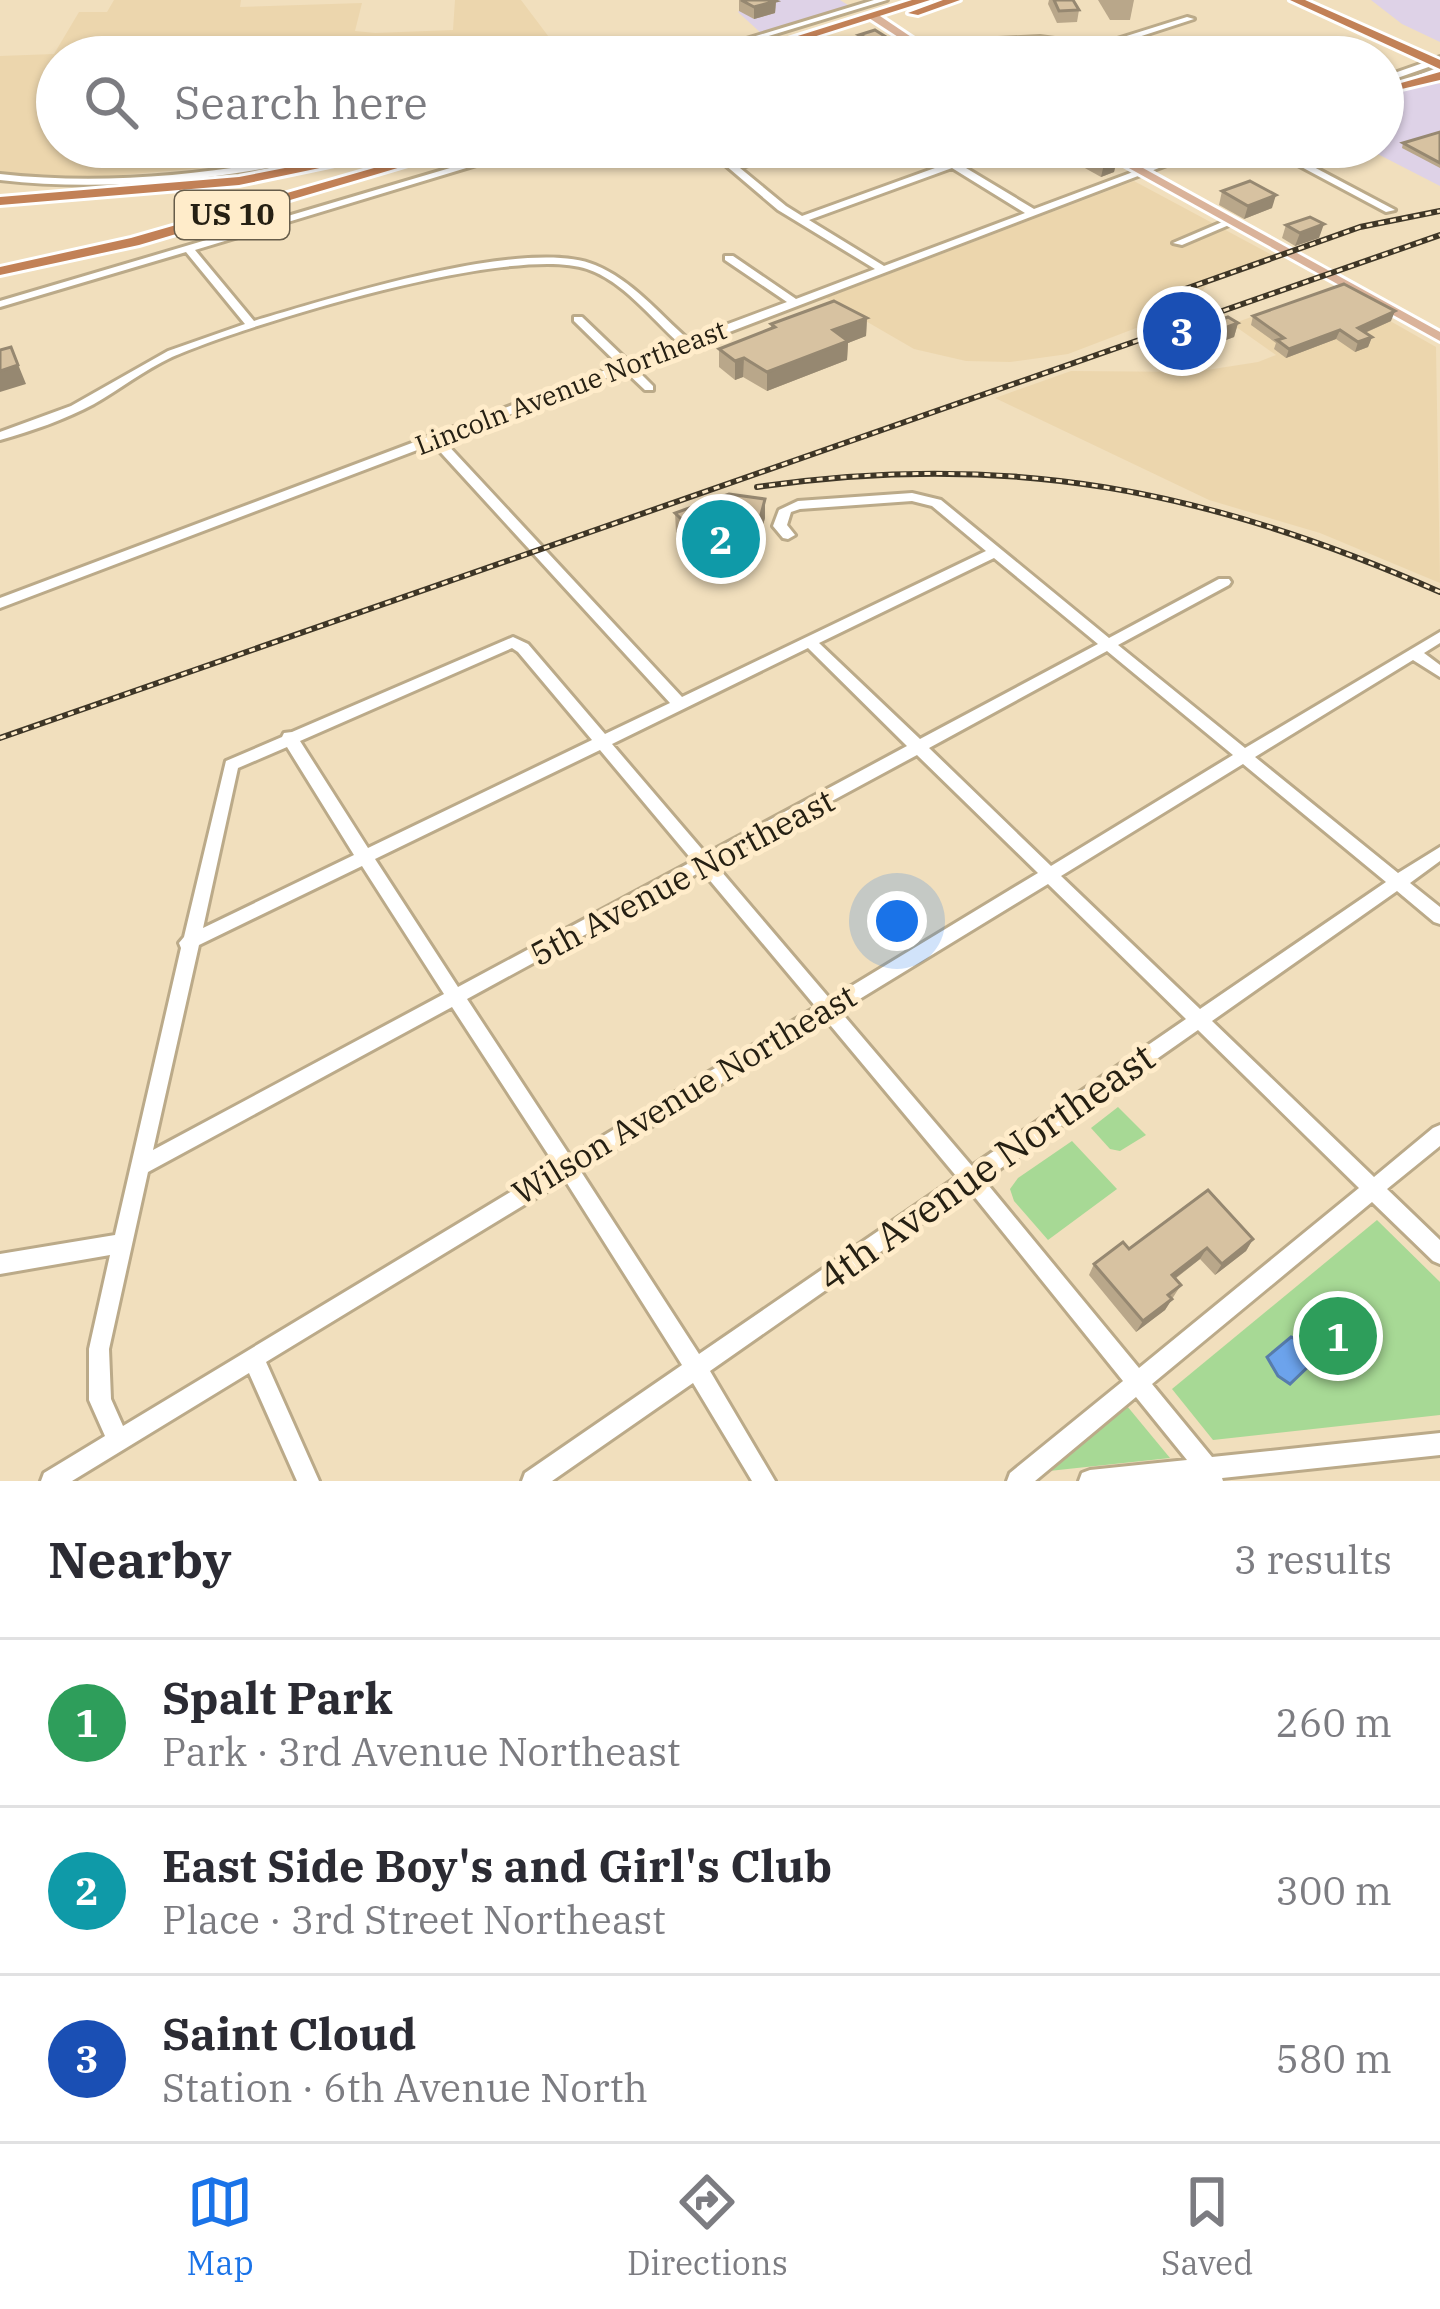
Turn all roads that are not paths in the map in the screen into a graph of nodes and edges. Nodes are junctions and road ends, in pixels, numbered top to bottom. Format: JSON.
{"nodes":[{"id":1,"x":848,"y":0,"type":"edge"},
{"id":2,"x":883,"y":0,"type":"edge"},
{"id":3,"x":923,"y":0,"type":"edge"},
{"id":4,"x":954,"y":0,"type":"edge"},
{"id":5,"x":1296,"y":0,"type":"edge"},
{"id":6,"x":1318,"y":0,"type":"edge"},
{"id":7,"x":859,"y":7,"type":"junction"},
{"id":8,"x":878,"y":20,"type":"junction"},
{"id":9,"x":1190,"y":20,"type":"dead end"},
{"id":10,"x":762,"y":36,"type":"edge"},
{"id":11,"x":821,"y":36,"type":"edge"},
{"id":12,"x":901,"y":36,"type":"edge"},
{"id":13,"x":1142,"y":36,"type":"edge"},
{"id":14,"x":1378,"y":36,"type":"edge"},
{"id":15,"x":1398,"y":36,"type":"edge"},
{"id":16,"x":1404,"y":39,"type":"edge"},
{"id":17,"x":1404,"y":48,"type":"edge"},
{"id":18,"x":1439,"y":63,"type":"edge"},
{"id":19,"x":1404,"y":78,"type":"edge"},
{"id":20,"x":240,"y":168,"type":"edge"},
{"id":21,"x":305,"y":168,"type":"edge"},
{"id":22,"x":355,"y":168,"type":"edge"},
{"id":23,"x":391,"y":168,"type":"edge"},
{"id":24,"x":459,"y":168,"type":"edge"},
{"id":25,"x":732,"y":168,"type":"edge"},
{"id":26,"x":941,"y":168,"type":"edge"},
{"id":27,"x":959,"y":168,"type":"edge"},
{"id":28,"x":1135,"y":168,"type":"edge"},
{"id":29,"x":1153,"y":168,"type":"edge"},
{"id":30,"x":1309,"y":168,"type":"edge"},
{"id":31,"x":1142,"y":172,"type":"junction"},
{"id":32,"x":0,"y":177,"type":"edge"},
{"id":33,"x":0,"y":201,"type":"edge"},
{"id":34,"x":1390,"y":210,"type":"dead end"},
{"id":35,"x":1033,"y":213,"type":"junction"},
{"id":36,"x":238,"y":214,"type":"junction"},
{"id":37,"x":800,"y":220,"type":"junction"},
{"id":38,"x":1232,"y":222,"type":"junction"},
{"id":39,"x":1178,"y":243,"type":"dead end"},
{"id":40,"x":187,"y":247,"type":"junction"},
{"id":41,"x":729,"y":258,"type":"dead end"},
{"id":42,"x":0,"y":259,"type":"edge"},
{"id":43,"x":883,"y":269,"type":"junction"},
{"id":44,"x":0,"y":271,"type":"edge"},
{"id":45,"x":0,"y":286,"type":"edge"},
{"id":46,"x":795,"y":303,"type":"junction"},
{"id":47,"x":0,"y":304,"type":"edge"},
{"id":48,"x":578,"y":319,"type":"dead end"},
{"id":49,"x":252,"y":325,"type":"junction"},
{"id":50,"x":1440,"y":337,"type":"edge"},
{"id":51,"x":687,"y":344,"type":"junction"},
{"id":52,"x":627,"y":367,"type":"junction"},
{"id":53,"x":649,"y":388,"type":"dead end"},
{"id":54,"x":0,"y":436,"type":"edge"},
{"id":55,"x":436,"y":439,"type":"junction"},
{"id":56,"x":788,"y":536,"type":"dead end"},
{"id":57,"x":995,"y":552,"type":"junction"},
{"id":58,"x":1224,"y":582,"type":"dead end"},
{"id":59,"x":0,"y":603,"type":"edge"},
{"id":60,"x":1440,"y":637,"type":"edge"},
{"id":61,"x":812,"y":643,"type":"junction"},
{"id":62,"x":1109,"y":646,"type":"junction"},
{"id":63,"x":1414,"y":653,"type":"junction"},
{"id":64,"x":1440,"y":672,"type":"edge"},
{"id":65,"x":679,"y":704,"type":"junction"},
{"id":66,"x":289,"y":737,"type":"junction"},
{"id":67,"x":602,"y":743,"type":"junction"},
{"id":68,"x":921,"y":748,"type":"junction"},
{"id":69,"x":1243,"y":756,"type":"junction"},
{"id":70,"x":1440,"y":853,"type":"edge"},
{"id":71,"x":364,"y":859,"type":"junction"},
{"id":72,"x":704,"y":864,"type":"junction"},
{"id":73,"x":1051,"y":874,"type":"junction"},
{"id":74,"x":1397,"y":883,"type":"junction"},
{"id":75,"x":1440,"y":917,"type":"edge"},
{"id":76,"x":187,"y":943,"type":"junction"},
{"id":77,"x":454,"y":1000,"type":"junction"},
{"id":78,"x":826,"y":1008,"type":"junction"},
{"id":79,"x":1200,"y":1020,"type":"junction"},
{"id":80,"x":1440,"y":1135,"type":"edge"},
{"id":81,"x":565,"y":1165,"type":"junction"},
{"id":82,"x":138,"y":1168,"type":"junction"},
{"id":83,"x":969,"y":1177,"type":"junction"},
{"id":84,"x":1372,"y":1188,"type":"junction"},
{"id":85,"x":120,"y":1244,"type":"junction"},
{"id":86,"x":1440,"y":1254,"type":"edge"},
{"id":87,"x":0,"y":1264,"type":"edge"},
{"id":88,"x":253,"y":1357,"type":"junction"},
{"id":89,"x":697,"y":1367,"type":"junction"},
{"id":90,"x":1136,"y":1380,"type":"junction"},
{"id":91,"x":117,"y":1438,"type":"junction"},
{"id":92,"x":1440,"y":1444,"type":"edge"},
{"id":93,"x":1210,"y":1476,"type":"edge"},
{"id":94,"x":53,"y":1481,"type":"edge"},
{"id":95,"x":308,"y":1481,"type":"edge"},
{"id":96,"x":533,"y":1481,"type":"edge"},
{"id":97,"x":764,"y":1481,"type":"edge"},
{"id":98,"x":1018,"y":1481,"type":"edge"},
{"id":99,"x":1090,"y":1481,"type":"edge"}],
"edges":[{"from":1,"to":7,"type":"street"},
{"from":2,"to":7,"type":"street"},
{"from":3,"to":8,"type":"highway"},
{"from":4,"to":8,"type":"highway"},
{"from":5,"to":14,"type":"highway"},
{"from":6,"to":15,"type":"highway"},
{"from":7,"to":8,"type":"street"},
{"from":7,"to":10,"type":"street"},
{"from":8,"to":11,"type":"highway"},
{"from":8,"to":12,"type":"main road"},
{"from":9,"to":13,"type":"street"},
{"from":16,"to":18,"type":"highway"},
{"from":17,"to":18,"type":"highway"},
{"from":18,"to":19,"type":"highway"},
{"from":20,"to":32,"type":"street"},
{"from":21,"to":33,"type":"highway"},
{"from":22,"to":42,"type":"highway","number":"US 10"},
{"from":23,"to":36,"type":"highway","number":"US 10"},
{"from":24,"to":40,"type":"street"},
{"from":25,"to":37,"type":"street"},
{"from":26,"to":37,"type":"street"},
{"from":27,"to":35,"type":"street"},
{"from":28,"to":31,"type":"main road"},
{"from":29,"to":31,"type":"street","name":"Lincoln Avenue Northeast"},
{"from":30,"to":34,"type":"street"},
{"from":31,"to":35,"type":"street","name":"Lincoln Avenue Northeast"},
{"from":31,"to":38,"type":"main road"},
{"from":35,"to":43,"type":"street","name":"Lincoln Avenue Northeast"},
{"from":36,"to":44,"type":"highway","number":"US 10"},
{"from":36,"to":45,"type":"highway"},
{"from":37,"to":43,"type":"street"},
{"from":38,"to":39,"type":"street"},
{"from":38,"to":50,"type":"main road"},
{"from":40,"to":47,"type":"street"},
{"from":40,"to":49,"type":"street"},
{"from":41,"to":46,"type":"street"},
{"from":43,"to":46,"type":"street","name":"Lincoln Avenue Northeast"},
{"from":46,"to":51,"type":"street","name":"Lincoln Avenue Northeast"},
{"from":48,"to":52,"type":"street"},
{"from":49,"to":51,"type":"street"},
{"from":49,"to":54,"type":"street"},
{"from":51,"to":52,"type":"street","name":"Lincoln Avenue Northeast"},
{"from":52,"to":53,"type":"street"},
{"from":52,"to":55,"type":"street","name":"Lincoln Avenue Northeast"},
{"from":55,"to":59,"type":"street","name":"Lincoln Avenue Northeast"},
{"from":55,"to":65,"type":"street"},
{"from":56,"to":57,"type":"street"},
{"from":57,"to":61,"type":"street"},
{"from":57,"to":62,"type":"street"},
{"from":58,"to":62,"type":"street","name":"5th Avenue Northeast"},
{"from":60,"to":63,"type":"street","name":"Wilson Avenue Northeast"},
{"from":61,"to":65,"type":"street"},
{"from":61,"to":68,"type":"street"},
{"from":62,"to":68,"type":"street","name":"5th Avenue Northeast"},
{"from":62,"to":69,"type":"street"},
{"from":63,"to":64,"type":"street"},
{"from":63,"to":69,"type":"street","name":"Wilson Avenue Northeast"},
{"from":65,"to":67,"type":"street"},
{"from":66,"to":67,"type":"street"},
{"from":66,"to":71,"type":"street"},
{"from":66,"to":76,"type":"street"},
{"from":67,"to":71,"type":"street"},
{"from":67,"to":72,"type":"street"},
{"from":68,"to":72,"type":"street","name":"5th Avenue Northeast"},
{"from":68,"to":73,"type":"street"},
{"from":69,"to":73,"type":"street","name":"Wilson Avenue Northeast"},
{"from":69,"to":74,"type":"street"},
{"from":70,"to":74,"type":"street","name":"4th Avenue Northeast"},
{"from":71,"to":76,"type":"street"},
{"from":71,"to":77,"type":"street"},
{"from":72,"to":77,"type":"street","name":"5th Avenue Northeast"},
{"from":72,"to":78,"type":"street"},
{"from":73,"to":78,"type":"street","name":"Wilson Avenue Northeast"},
{"from":73,"to":79,"type":"street"},
{"from":74,"to":75,"type":"street"},
{"from":74,"to":79,"type":"street","name":"4th Avenue Northeast"},
{"from":76,"to":82,"type":"street"},
{"from":77,"to":81,"type":"street"},
{"from":77,"to":82,"type":"street","name":"5th Avenue Northeast"},
{"from":78,"to":81,"type":"street","name":"Wilson Avenue Northeast"},
{"from":78,"to":83,"type":"street"},
{"from":79,"to":83,"type":"street","name":"4th Avenue Northeast"},
{"from":79,"to":84,"type":"street"},
{"from":80,"to":84,"type":"street"},
{"from":81,"to":88,"type":"street","name":"Wilson Avenue Northeast"},
{"from":81,"to":89,"type":"street"},
{"from":82,"to":85,"type":"street"},
{"from":83,"to":89,"type":"street","name":"4th Avenue Northeast"},
{"from":83,"to":90,"type":"street"},
{"from":84,"to":86,"type":"street"},
{"from":84,"to":90,"type":"street"},
{"from":85,"to":87,"type":"street"},
{"from":85,"to":91,"type":"street"},
{"from":88,"to":91,"type":"street","name":"Wilson Avenue Northeast"},
{"from":88,"to":95,"type":"street"},
{"from":89,"to":96,"type":"street","name":"4th Avenue Northeast"},
{"from":89,"to":97,"type":"street"},
{"from":90,"to":93,"type":"street"},
{"from":90,"to":98,"type":"street"},
{"from":91,"to":94,"type":"street","name":"Wilson Avenue Northeast"},
{"from":92,"to":93,"type":"street"},
{"from":93,"to":99,"type":"street"}]}
